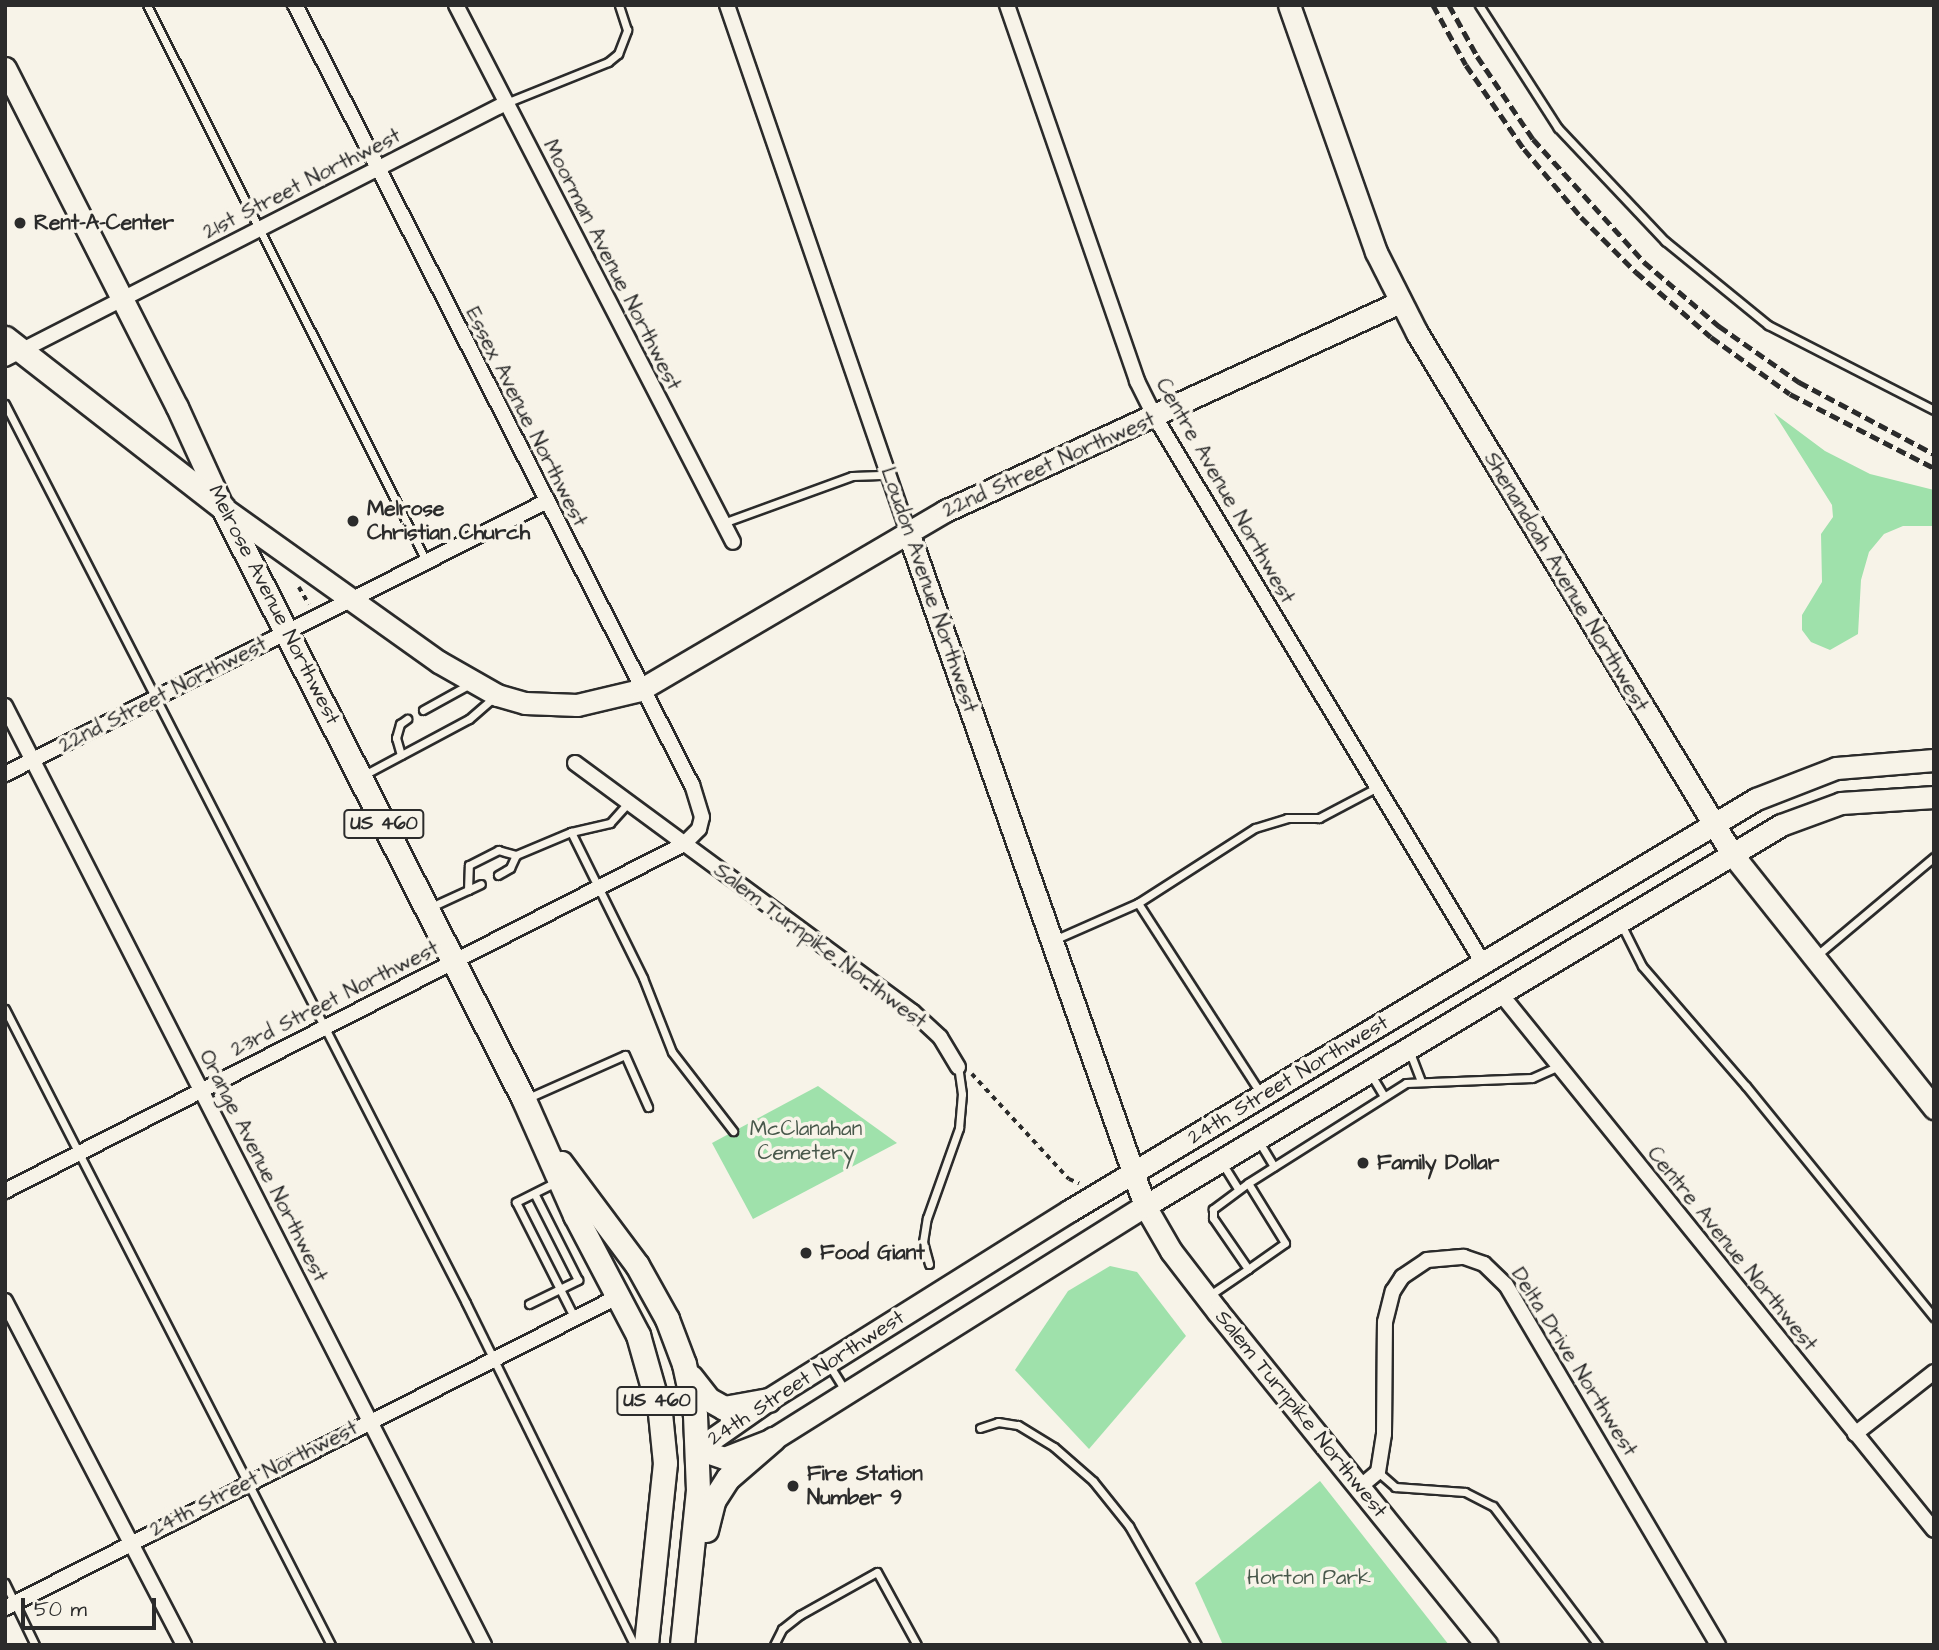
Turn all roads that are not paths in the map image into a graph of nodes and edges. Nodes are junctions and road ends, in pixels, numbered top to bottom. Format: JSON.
{"nodes":[{"id":1,"x":147,"y":5,"type":"edge"},
{"id":2,"x":295,"y":5,"type":"edge"},
{"id":3,"x":456,"y":5,"type":"edge"},
{"id":4,"x":619,"y":5,"type":"edge"},
{"id":5,"x":727,"y":5,"type":"edge"},
{"id":6,"x":1007,"y":5,"type":"edge"},
{"id":7,"x":1289,"y":5,"type":"edge"},
{"id":8,"x":1479,"y":5,"type":"edge"},
{"id":9,"x":5,"y":68,"type":"edge"},
{"id":10,"x":506,"y":103,"type":"junction"},
{"id":11,"x":378,"y":169,"type":"junction"},
{"id":12,"x":261,"y":228,"type":"junction"},
{"id":13,"x":123,"y":298,"type":"junction"},
{"id":14,"x":1400,"y":302,"type":"junction"},
{"id":15,"x":11,"y":349,"type":"edge"},
{"id":16,"x":5,"y":404,"type":"edge"},
{"id":17,"x":1934,"y":410,"type":"edge"},
{"id":18,"x":1155,"y":417,"type":"junction"},
{"id":19,"x":888,"y":475,"type":"junction"},
{"id":20,"x":545,"y":502,"type":"junction"},
{"id":21,"x":223,"y":508,"type":"junction"},
{"id":22,"x":723,"y":523,"type":"junction"},
{"id":23,"x":908,"y":532,"type":"junction"},
{"id":24,"x":733,"y":542,"type":"dead end"},
{"id":25,"x":426,"y":561,"type":"junction"},
{"id":26,"x":354,"y":602,"type":"junction"},
{"id":27,"x":287,"y":632,"type":"junction"},
{"id":28,"x":472,"y":683,"type":"junction"},
{"id":29,"x":640,"y":690,"type":"junction"},
{"id":30,"x":497,"y":695,"type":"junction"},
{"id":31,"x":155,"y":697,"type":"junction"},
{"id":32,"x":5,"y":706,"type":"edge"},
{"id":33,"x":424,"y":710,"type":"dead end"},
{"id":34,"x":407,"y":719,"type":"dead end"},
{"id":35,"x":401,"y":755,"type":"junction"},
{"id":36,"x":33,"y":760,"type":"junction"},
{"id":37,"x":1934,"y":761,"type":"edge"},
{"id":38,"x":575,"y":763,"type":"dead end"},
{"id":39,"x":5,"y":774,"type":"edge"},
{"id":40,"x":360,"y":777,"type":"junction"},
{"id":41,"x":1376,"y":788,"type":"junction"},
{"id":42,"x":1934,"y":797,"type":"edge"},
{"id":43,"x":628,"y":803,"type":"junction"},
{"id":44,"x":1712,"y":824,"type":"junction"},
{"id":45,"x":570,"y":832,"type":"junction"},
{"id":46,"x":684,"y":844,"type":"junction"},
{"id":47,"x":1732,"y":854,"type":"junction"},
{"id":48,"x":516,"y":855,"type":"junction"},
{"id":49,"x":1934,"y":857,"type":"edge"},
{"id":50,"x":498,"y":875,"type":"dead end"},
{"id":51,"x":481,"y":884,"type":"dead end"},
{"id":52,"x":468,"y":890,"type":"junction"},
{"id":53,"x":597,"y":890,"type":"junction"},
{"id":54,"x":1138,"y":903,"type":"junction"},
{"id":55,"x":427,"y":909,"type":"junction"},
{"id":56,"x":1620,"y":920,"type":"junction"},
{"id":57,"x":1051,"y":941,"type":"junction"},
{"id":58,"x":1812,"y":959,"type":"junction"},
{"id":59,"x":454,"y":961,"type":"junction"},
{"id":60,"x":1483,"y":963,"type":"junction"},
{"id":61,"x":1500,"y":993,"type":"junction"},
{"id":62,"x":5,"y":1009,"type":"edge"},
{"id":63,"x":324,"y":1030,"type":"junction"},
{"id":64,"x":1409,"y":1048,"type":"junction"},
{"id":65,"x":958,"y":1067,"type":"joint"},
{"id":66,"x":1557,"y":1067,"type":"junction"},
{"id":67,"x":1369,"y":1072,"type":"junction"},
{"id":68,"x":1421,"y":1082,"type":"junction"},
{"id":69,"x":201,"y":1091,"type":"junction"},
{"id":70,"x":1262,"y":1096,"type":"junction"},
{"id":71,"x":1384,"y":1097,"type":"junction"},
{"id":72,"x":524,"y":1100,"type":"junction"},
{"id":73,"x":648,"y":1107,"type":"dead end"},
{"id":74,"x":1934,"y":1108,"type":"edge"},
{"id":75,"x":733,"y":1131,"type":"dead end"},
{"id":76,"x":1258,"y":1139,"type":"junction"},
{"id":77,"x":543,"y":1142,"type":"junction"},
{"id":78,"x":78,"y":1154,"type":"junction"},
{"id":79,"x":1221,"y":1162,"type":"junction"},
{"id":80,"x":1274,"y":1167,"type":"junction"},
{"id":81,"x":1132,"y":1174,"type":"junction"},
{"id":82,"x":560,"y":1181,"type":"junction"},
{"id":83,"x":1248,"y":1183,"type":"junction"},
{"id":84,"x":1238,"y":1189,"type":"junction"},
{"id":85,"x":5,"y":1191,"type":"edge"},
{"id":86,"x":534,"y":1194,"type":"junction"},
{"id":87,"x":1145,"y":1206,"type":"junction"},
{"id":88,"x":929,"y":1264,"type":"dead end"},
{"id":89,"x":1248,"y":1269,"type":"junction"},
{"id":90,"x":560,"y":1289,"type":"junction"},
{"id":91,"x":617,"y":1297,"type":"junction"},
{"id":92,"x":1207,"y":1297,"type":"junction"},
{"id":93,"x":5,"y":1301,"type":"edge"},
{"id":94,"x":529,"y":1304,"type":"dead end"},
{"id":95,"x":574,"y":1317,"type":"junction"},
{"id":96,"x":1934,"y":1317,"type":"edge"},
{"id":97,"x":492,"y":1360,"type":"junction"},
{"id":98,"x":827,"y":1362,"type":"junction"},
{"id":99,"x":684,"y":1364,"type":"junction"},
{"id":100,"x":1934,"y":1372,"type":"edge"},
{"id":101,"x":846,"y":1392,"type":"junction"},
{"id":102,"x":768,"y":1400,"type":"junction"},
{"id":103,"x":370,"y":1421,"type":"junction"},
{"id":104,"x":981,"y":1428,"type":"dead end"},
{"id":105,"x":1855,"y":1434,"type":"junction"},
{"id":106,"x":773,"y":1439,"type":"junction"},
{"id":107,"x":698,"y":1449,"type":"junction"},
{"id":108,"x":1378,"y":1472,"type":"junction"},
{"id":109,"x":246,"y":1482,"type":"junction"},
{"id":110,"x":1360,"y":1487,"type":"junction"},
{"id":111,"x":661,"y":1512,"type":"junction"},
{"id":112,"x":1934,"y":1530,"type":"edge"},
{"id":113,"x":130,"y":1542,"type":"junction"},
{"id":114,"x":5,"y":1583,"type":"edge"},
{"id":115,"x":10,"y":1605,"type":"edge"},
{"id":116,"x":35,"y":1645,"type":"edge"},
{"id":117,"x":184,"y":1645,"type":"edge"},
{"id":118,"x":331,"y":1645,"type":"edge"},
{"id":119,"x":484,"y":1645,"type":"edge"},
{"id":120,"x":634,"y":1645,"type":"edge"},
{"id":121,"x":646,"y":1645,"type":"edge"},
{"id":122,"x":682,"y":1645,"type":"edge"},
{"id":123,"x":696,"y":1645,"type":"edge"},
{"id":124,"x":774,"y":1645,"type":"edge"},
{"id":125,"x":917,"y":1645,"type":"edge"},
{"id":126,"x":1197,"y":1645,"type":"edge"},
{"id":127,"x":1487,"y":1645,"type":"edge"},
{"id":128,"x":1598,"y":1645,"type":"edge"},
{"id":129,"x":1718,"y":1645,"type":"edge"}],
"edges":[{"from":1,"to":12,"type":"lane"},
{"from":2,"to":11,"type":"street","name":"Essex Avenue Northwest"},
{"from":3,"to":10,"type":"street","name":"Moorman Avenue Northwest"},
{"from":4,"to":10,"type":"lane"},
{"from":5,"to":19,"type":"street","name":"Loudon Avenue Northwest"},
{"from":6,"to":18,"type":"street","name":"Centre Avenue Northwest"},
{"from":7,"to":14,"type":"street","name":"Shenandoah Avenue Northwest"},
{"from":8,"to":17,"type":"lane"},
{"from":9,"to":13,"type":"street","name":"Melrose Avenue Northwest"},
{"from":10,"to":11,"type":"street","name":"21st Street Northwest"},
{"from":10,"to":22,"type":"street","name":"Moorman Avenue Northwest"},
{"from":11,"to":12,"type":"street","name":"21st Street Northwest"},
{"from":11,"to":20,"type":"street","name":"Essex Avenue Northwest"},
{"from":12,"to":13,"type":"street","name":"21st Street Northwest"},
{"from":12,"to":25,"type":"lane"},
{"from":13,"to":15,"type":"street","name":"21st Street Northwest"},
{"from":13,"to":21,"type":"street","name":"Melrose Avenue Northwest"},
{"from":14,"to":18,"type":"street","name":"22nd Street Northwest"},
{"from":14,"to":44,"type":"street","name":"Shenandoah Avenue Northwest"},
{"from":15,"to":21,"type":"main road","number":"US 460"},
{"from":16,"to":31,"type":"lane"},
{"from":18,"to":23,"type":"street","name":"22nd Street Northwest"},
{"from":18,"to":41,"type":"street","name":"Centre Avenue Northwest"},
{"from":19,"to":22,"type":"lane"},
{"from":19,"to":23,"type":"street","name":"Loudon Avenue Northwest"},
{"from":20,"to":25,"type":"street","name":"22nd Street Northwest"},
{"from":20,"to":29,"type":"street","name":"Essex Avenue Northwest"},
{"from":21,"to":26,"type":"street"},
{"from":21,"to":27,"type":"main road","name":"Melrose Avenue Northwest","number":"US 460"},
{"from":22,"to":24,"type":"street","name":"Moorman Avenue Northwest"},
{"from":23,"to":29,"type":"street","name":"22nd Street Northwest"},
{"from":23,"to":57,"type":"street","name":"Loudon Avenue Northwest"},
{"from":25,"to":26,"type":"street","name":"22nd Street Northwest"},
{"from":26,"to":27,"type":"street","name":"22nd Street Northwest"},
{"from":26,"to":28,"type":"street","name":"22nd Street Northwest"},
{"from":27,"to":31,"type":"street","name":"22nd Street Northwest"},
{"from":27,"to":40,"type":"main road","name":"Melrose Avenue Northwest","number":"US 460"},
{"from":28,"to":30,"type":"street","name":"22nd Street Northwest"},
{"from":28,"to":33,"type":"lane"},
{"from":29,"to":30,"type":"street","name":"22nd Street Northwest"},
{"from":29,"to":46,"type":"street","name":"Essex Avenue Northwest"},
{"from":30,"to":35,"type":"lane"},
{"from":31,"to":36,"type":"street","name":"22nd Street Northwest"},
{"from":31,"to":63,"type":"lane"},
{"from":32,"to":36,"type":"street","name":"Orange Avenue Northwest"},
{"from":34,"to":35,"type":"lane"},
{"from":35,"to":40,"type":"lane"},
{"from":36,"to":39,"type":"street","name":"22nd Street Northwest"},
{"from":36,"to":69,"type":"street","name":"Orange Avenue Northwest"},
{"from":37,"to":44,"type":"street","name":"24th Street Northwest"},
{"from":38,"to":43,"type":"street","name":"Salem Turnpike Northwest"},
{"from":40,"to":55,"type":"main road","name":"Melrose Avenue Northwest","number":"US 460"},
{"from":41,"to":54,"type":"lane"},
{"from":41,"to":60,"type":"street","name":"Centre Avenue Northwest"},
{"from":42,"to":47,"type":"street","name":"24th Street Northwest"},
{"from":43,"to":45,"type":"lane"},
{"from":43,"to":46,"type":"street","name":"Salem Turnpike Northwest"},
{"from":44,"to":47,"type":"street","name":"Shenandoah Avenue Northwest"},
{"from":44,"to":60,"type":"street","name":"24th Street Northwest"},
{"from":45,"to":48,"type":"lane"},
{"from":45,"to":53,"type":"lane"},
{"from":46,"to":53,"type":"street","name":"23rd Street Northwest"},
{"from":46,"to":65,"type":"street","name":"Salem Turnpike Northwest"},
{"from":47,"to":56,"type":"street","name":"24th Street Northwest"},
{"from":47,"to":58,"type":"street","name":"Shenandoah Avenue Northwest"},
{"from":48,"to":50,"type":"lane"},
{"from":48,"to":52,"type":"lane"},
{"from":49,"to":58,"type":"lane"},
{"from":51,"to":52,"type":"lane"},
{"from":52,"to":55,"type":"lane"},
{"from":53,"to":59,"type":"street","name":"23rd Street Northwest"},
{"from":53,"to":75,"type":"lane"},
{"from":54,"to":57,"type":"lane"},
{"from":54,"to":70,"type":"lane"},
{"from":55,"to":59,"type":"main road","name":"Melrose Avenue Northwest","number":"US 460"},
{"from":56,"to":61,"type":"street","name":"24th Street Northwest"},
{"from":56,"to":96,"type":"lane"},
{"from":57,"to":81,"type":"street","name":"Loudon Avenue Northwest"},
{"from":58,"to":74,"type":"street","name":"Shenandoah Avenue Northwest"},
{"from":59,"to":63,"type":"street","name":"23rd Street Northwest"},
{"from":59,"to":72,"type":"main road","name":"Melrose Avenue Northwest","number":"US 460"},
{"from":60,"to":70,"type":"street","name":"24th Street Northwest"},
{"from":61,"to":64,"type":"street","name":"24th Street Northwest"},
{"from":61,"to":66,"type":"street","name":"Centre Avenue Northwest"},
{"from":62,"to":78,"type":"lane"},
{"from":63,"to":69,"type":"street","name":"23rd Street Northwest"},
{"from":63,"to":97,"type":"lane"},
{"from":64,"to":67,"type":"street","name":"24th Street Northwest"},
{"from":64,"to":68,"type":"lane"},
{"from":65,"to":88,"type":"lane","name":"Salem Turnpike Northwest"},
{"from":66,"to":68,"type":"lane"},
{"from":66,"to":105,"type":"street","name":"Centre Avenue Northwest"},
{"from":67,"to":71,"type":"lane"},
{"from":67,"to":76,"type":"street","name":"24th Street Northwest"},
{"from":68,"to":71,"type":"lane"},
{"from":69,"to":78,"type":"street","name":"23rd Street Northwest"},
{"from":69,"to":103,"type":"street","name":"Orange Avenue Northwest"},
{"from":70,"to":81,"type":"street","name":"24th Street Northwest"},
{"from":71,"to":80,"type":"lane"},
{"from":72,"to":73,"type":"lane"},
{"from":72,"to":77,"type":"main road","name":"Melrose Avenue Northwest","number":"US 460"},
{"from":76,"to":79,"type":"street","name":"24th Street Northwest"},
{"from":76,"to":80,"type":"lane"},
{"from":77,"to":82,"type":"main road","name":"Melrose Avenue Northwest","number":"US 460"},
{"from":77,"to":99,"type":"main road","name":"Melrose Avenue Northwest","number":"US 460"},
{"from":78,"to":85,"type":"street","name":"23rd Street Northwest"},
{"from":78,"to":109,"type":"lane"},
{"from":79,"to":84,"type":"lane"},
{"from":79,"to":87,"type":"street","name":"24th Street Northwest"},
{"from":80,"to":83,"type":"lane"},
{"from":81,"to":87,"type":"street","name":"Salem Turnpike Northwest"},
{"from":81,"to":98,"type":"street","name":"24th Street Northwest"},
{"from":82,"to":86,"type":"lane"},
{"from":82,"to":91,"type":"main road","name":"Melrose Avenue Northwest","number":"US 460"},
{"from":83,"to":84,"type":"lane"},
{"from":83,"to":89,"type":"lane"},
{"from":84,"to":89,"type":"lane"},
{"from":86,"to":90,"type":"lane"},
{"from":86,"to":90,"type":"lane"},
{"from":87,"to":92,"type":"street","name":"Salem Turnpike Northwest"},
{"from":87,"to":101,"type":"street","name":"24th Street Northwest"},
{"from":89,"to":92,"type":"lane"},
{"from":90,"to":94,"type":"lane"},
{"from":90,"to":95,"type":"lane"},
{"from":91,"to":95,"type":"street","name":"24th Street Northwest"},
{"from":91,"to":107,"type":"main road"},
{"from":91,"to":111,"type":"main road","name":"Melrose Avenue Northwest","number":"US 460"},
{"from":92,"to":110,"type":"street","name":"Salem Turnpike Northwest"},
{"from":93,"to":113,"type":"street"},
{"from":95,"to":97,"type":"street","name":"24th Street Northwest"},
{"from":97,"to":103,"type":"street","name":"24th Street Northwest"},
{"from":97,"to":120,"type":"lane"},
{"from":98,"to":101,"type":"lane"},
{"from":98,"to":102,"type":"street","name":"24th Street Northwest"},
{"from":99,"to":102,"type":"main road"},
{"from":99,"to":107,"type":"main road","name":"Melrose Avenue Northwest","number":"US 460"},
{"from":100,"to":105,"type":"street"},
{"from":101,"to":106,"type":"street","name":"24th Street Northwest"},
{"from":102,"to":107,"type":"street","name":"24th Street Northwest"},
{"from":103,"to":109,"type":"street","name":"24th Street Northwest"},
{"from":103,"to":119,"type":"street","name":"Orange Avenue Northwest"},
{"from":104,"to":126,"type":"lane"},
{"from":105,"to":112,"type":"street","name":"Centre Avenue Northwest"},
{"from":106,"to":107,"type":"street","name":"24th Street Northwest"},
{"from":106,"to":123,"type":"main road"},
{"from":107,"to":111,"type":"main road"},
{"from":107,"to":122,"type":"main road","name":"Melrose Avenue Northwest","number":"US 460"},
{"from":108,"to":110,"type":"street"},
{"from":108,"to":128,"type":"lane"},
{"from":108,"to":129,"type":"street","name":"Delta Drive Northwest"},
{"from":109,"to":113,"type":"street","name":"24th Street Northwest"},
{"from":109,"to":118,"type":"lane"},
{"from":110,"to":127,"type":"street","name":"Salem Turnpike Northwest"},
{"from":111,"to":121,"type":"main road","name":"Melrose Avenue Northwest","number":"US 460"},
{"from":113,"to":115,"type":"street","name":"24th Street Northwest"},
{"from":113,"to":117,"type":"street"},
{"from":114,"to":115,"type":"lane"},
{"from":115,"to":116,"type":"lane"},
{"from":124,"to":125,"type":"lane"}]}
